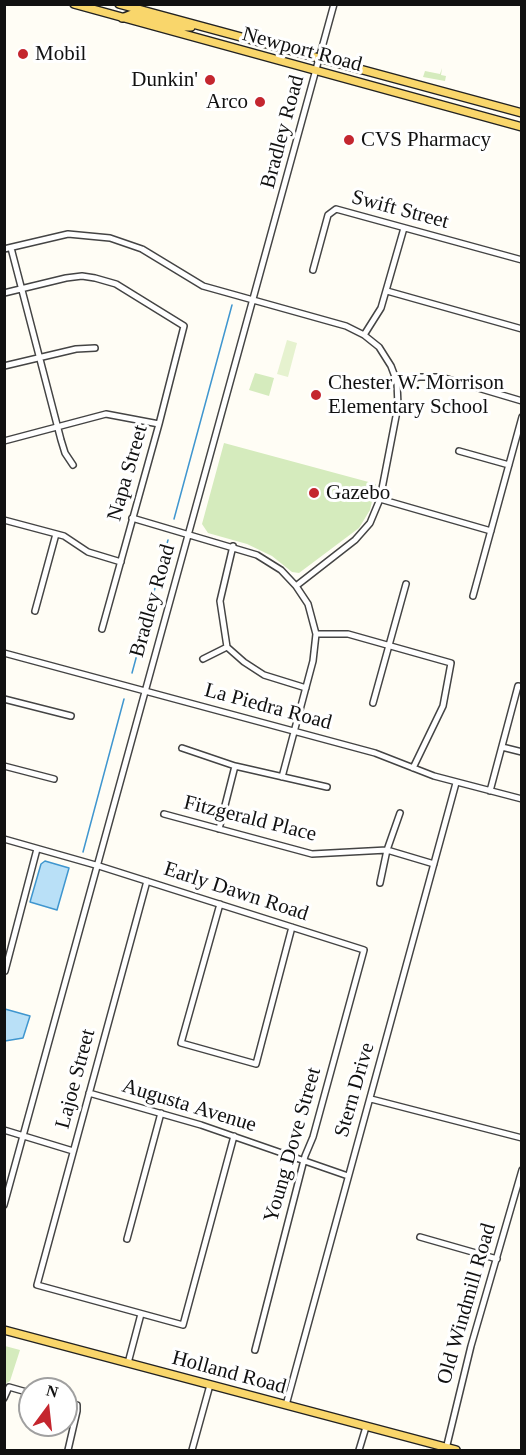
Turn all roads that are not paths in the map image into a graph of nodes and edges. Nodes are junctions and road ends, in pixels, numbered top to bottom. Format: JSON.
{"nodes":[{"id":1,"x":74,"y":4,"type":"edge"},
{"id":2,"x":119,"y":4,"type":"edge"},
{"id":3,"x":334,"y":4,"type":"edge"},
{"id":4,"x":122,"y":18,"type":"junction"},
{"id":5,"x":202,"y":27,"type":"junction"},
{"id":6,"x":320,"y":58,"type":"junction"},
{"id":7,"x":316,"y":71,"type":"junction"},
{"id":8,"x":522,"y":113,"type":"edge"},
{"id":9,"x":522,"y":127,"type":"edge"},
{"id":10,"x":404,"y":228,"type":"junction"},
{"id":11,"x":8,"y":248,"type":"edge"},
{"id":12,"x":522,"y":260,"type":"edge"},
{"id":13,"x":313,"y":270,"type":"dead end"},
{"id":14,"x":22,"y":288,"type":"junction"},
{"id":15,"x":387,"y":291,"type":"junction"},
{"id":16,"x":4,"y":293,"type":"edge"},
{"id":17,"x":253,"y":301,"type":"junction"},
{"id":18,"x":522,"y":329,"type":"edge"},
{"id":19,"x":364,"y":335,"type":"junction"},
{"id":20,"x":95,"y":348,"type":"dead end"},
{"id":21,"x":40,"y":358,"type":"junction"},
{"id":22,"x":4,"y":366,"type":"edge"},
{"id":23,"x":397,"y":382,"type":"junction"},
{"id":24,"x":522,"y":401,"type":"edge"},
{"id":25,"x":522,"y":417,"type":"edge"},
{"id":26,"x":159,"y":424,"type":"junction"},
{"id":27,"x":57,"y":426,"type":"junction"},
{"id":28,"x":4,"y":441,"type":"edge"},
{"id":29,"x":459,"y":451,"type":"dead end"},
{"id":30,"x":73,"y":465,"type":"dead end"},
{"id":31,"x":508,"y":465,"type":"junction"},
{"id":32,"x":380,"y":499,"type":"junction"},
{"id":33,"x":132,"y":518,"type":"junction"},
{"id":34,"x":4,"y":520,"type":"edge"},
{"id":35,"x":491,"y":531,"type":"junction"},
{"id":36,"x":56,"y":534,"type":"junction"},
{"id":37,"x":189,"y":534,"type":"junction"},
{"id":38,"x":233,"y":546,"type":"junction"},
{"id":39,"x":121,"y":562,"type":"junction"},
{"id":40,"x":406,"y":584,"type":"dead end"},
{"id":41,"x":296,"y":586,"type":"junction"},
{"id":42,"x":473,"y":596,"type":"dead end"},
{"id":43,"x":35,"y":611,"type":"dead end"},
{"id":44,"x":102,"y":629,"type":"dead end"},
{"id":45,"x":316,"y":634,"type":"junction"},
{"id":46,"x":387,"y":644,"type":"junction"},
{"id":47,"x":227,"y":647,"type":"junction"},
{"id":48,"x":4,"y":653,"type":"edge"},
{"id":49,"x":203,"y":659,"type":"dead end"},
{"id":50,"x":520,"y":687,"type":"edge"},
{"id":51,"x":306,"y":688,"type":"junction"},
{"id":52,"x":145,"y":691,"type":"junction"},
{"id":53,"x":4,"y":699,"type":"edge"},
{"id":54,"x":373,"y":703,"type":"dead end"},
{"id":55,"x":71,"y":716,"type":"dead end"},
{"id":56,"x":294,"y":731,"type":"junction"},
{"id":57,"x":502,"y":747,"type":"junction"},
{"id":58,"x":182,"y":748,"type":"dead end"},
{"id":59,"x":522,"y":752,"type":"edge"},
{"id":60,"x":4,"y":765,"type":"edge"},
{"id":61,"x":235,"y":766,"type":"junction"},
{"id":62,"x":413,"y":768,"type":"junction"},
{"id":63,"x":282,"y":777,"type":"junction"},
{"id":64,"x":54,"y":779,"type":"dead end"},
{"id":65,"x":456,"y":783,"type":"junction"},
{"id":66,"x":327,"y":787,"type":"dead end"},
{"id":67,"x":490,"y":791,"type":"junction"},
{"id":68,"x":522,"y":799,"type":"edge"},
{"id":69,"x":400,"y":813,"type":"dead end"},
{"id":70,"x":164,"y":814,"type":"dead end"},
{"id":71,"x":219,"y":829,"type":"junction"},
{"id":72,"x":4,"y":840,"type":"edge"},
{"id":73,"x":37,"y":849,"type":"junction"},
{"id":74,"x":387,"y":850,"type":"junction"},
{"id":75,"x":434,"y":864,"type":"junction"},
{"id":76,"x":99,"y":866,"type":"junction"},
{"id":77,"x":147,"y":881,"type":"junction"},
{"id":78,"x":380,"y":883,"type":"dead end"},
{"id":79,"x":220,"y":904,"type":"junction"},
{"id":80,"x":292,"y":927,"type":"junction"},
{"id":81,"x":364,"y":950,"type":"joint"},
{"id":82,"x":5,"y":970,"type":"edge"},
{"id":83,"x":89,"y":1093,"type":"junction"},
{"id":84,"x":371,"y":1099,"type":"junction"},
{"id":85,"x":161,"y":1113,"type":"junction"},
{"id":86,"x":4,"y":1130,"type":"edge"},
{"id":87,"x":24,"y":1135,"type":"junction"},
{"id":88,"x":234,"y":1136,"type":"junction"},
{"id":89,"x":522,"y":1138,"type":"edge"},
{"id":90,"x":74,"y":1151,"type":"junction"},
{"id":91,"x":304,"y":1160,"type":"junction"},
{"id":92,"x":522,"y":1170,"type":"edge"},
{"id":93,"x":348,"y":1176,"type":"junction"},
{"id":94,"x":4,"y":1205,"type":"edge"},
{"id":95,"x":420,"y":1237,"type":"dead end"},
{"id":96,"x":127,"y":1239,"type":"dead end"},
{"id":97,"x":497,"y":1259,"type":"junction"},
{"id":98,"x":141,"y":1314,"type":"junction"},
{"id":99,"x":4,"y":1330,"type":"edge"},
{"id":100,"x":255,"y":1350,"type":"dead end"},
{"id":101,"x":128,"y":1363,"type":"junction"},
{"id":102,"x":210,"y":1385,"type":"junction"},
{"id":103,"x":18,"y":1390,"type":"edge"},
{"id":104,"x":4,"y":1398,"type":"edge"},
{"id":105,"x":286,"y":1406,"type":"junction"},
{"id":106,"x":366,"y":1426,"type":"junction"},
{"id":107,"x":192,"y":1450,"type":"edge"},
{"id":108,"x":359,"y":1450,"type":"edge"},
{"id":109,"x":445,"y":1450,"type":"edge"},
{"id":110,"x":456,"y":1450,"type":"edge"}],
"edges":[{"from":1,"to":4,"type":"main road","name":"Newport Road"},
{"from":2,"to":5,"type":"main road","name":"Newport Road"},
{"from":3,"to":6,"type":"street","name":"Bradley Road"},
{"from":4,"to":5,"type":"main road"},
{"from":4,"to":7,"type":"main road","name":"Newport Road"},
{"from":5,"to":6,"type":"main road","name":"Newport Road"},
{"from":6,"to":7,"type":"street","name":"Bradley Road"},
{"from":6,"to":8,"type":"main road","name":"Newport Road"},
{"from":7,"to":9,"type":"main road","name":"Newport Road"},
{"from":7,"to":17,"type":"street","name":"Bradley Road"},
{"from":10,"to":12,"type":"street","name":"Swift Street"},
{"from":10,"to":13,"type":"street","name":"Swift Street"},
{"from":10,"to":15,"type":"street"},
{"from":11,"to":14,"type":"street"},
{"from":11,"to":17,"type":"street"},
{"from":14,"to":16,"type":"street"},
{"from":14,"to":21,"type":"street"},
{"from":14,"to":26,"type":"street","name":"Napa Street"},
{"from":15,"to":18,"type":"street"},
{"from":15,"to":19,"type":"street"},
{"from":17,"to":19,"type":"street"},
{"from":17,"to":37,"type":"street","name":"Bradley Road"},
{"from":19,"to":23,"type":"street"},
{"from":20,"to":21,"type":"street"},
{"from":21,"to":22,"type":"street"},
{"from":21,"to":27,"type":"street"},
{"from":23,"to":24,"type":"street"},
{"from":23,"to":32,"type":"street"},
{"from":25,"to":31,"type":"street"},
{"from":26,"to":27,"type":"street"},
{"from":26,"to":33,"type":"street","name":"Napa Street"},
{"from":27,"to":28,"type":"street"},
{"from":27,"to":30,"type":"street"},
{"from":29,"to":31,"type":"street"},
{"from":31,"to":35,"type":"street"},
{"from":32,"to":35,"type":"street"},
{"from":32,"to":41,"type":"street"},
{"from":33,"to":37,"type":"street"},
{"from":33,"to":39,"type":"street","name":"Napa Street"},
{"from":34,"to":36,"type":"street"},
{"from":35,"to":42,"type":"street"},
{"from":36,"to":39,"type":"street"},
{"from":36,"to":43,"type":"street"},
{"from":37,"to":38,"type":"street"},
{"from":37,"to":52,"type":"street","name":"Bradley Road"},
{"from":38,"to":41,"type":"street"},
{"from":38,"to":47,"type":"street"},
{"from":39,"to":44,"type":"street","name":"Napa Street"},
{"from":40,"to":46,"type":"street"},
{"from":41,"to":45,"type":"street"},
{"from":45,"to":46,"type":"street"},
{"from":45,"to":51,"type":"street"},
{"from":46,"to":54,"type":"street"},
{"from":46,"to":62,"type":"street"},
{"from":47,"to":49,"type":"street"},
{"from":47,"to":51,"type":"street"},
{"from":48,"to":52,"type":"street","name":"La Piedra Road"},
{"from":50,"to":57,"type":"street"},
{"from":51,"to":56,"type":"street"},
{"from":52,"to":56,"type":"street","name":"La Piedra Road"},
{"from":52,"to":76,"type":"street","name":"Bradley Road"},
{"from":53,"to":55,"type":"street"},
{"from":56,"to":62,"type":"street","name":"La Piedra Road"},
{"from":56,"to":63,"type":"street"},
{"from":57,"to":59,"type":"street"},
{"from":57,"to":67,"type":"street"},
{"from":58,"to":61,"type":"street"},
{"from":60,"to":64,"type":"street"},
{"from":61,"to":63,"type":"street"},
{"from":61,"to":71,"type":"street"},
{"from":62,"to":65,"type":"street","name":"La Piedra Road"},
{"from":63,"to":66,"type":"street"},
{"from":65,"to":67,"type":"street","name":"La Piedra Road"},
{"from":65,"to":75,"type":"street","name":"Stern Drive"},
{"from":67,"to":68,"type":"street","name":"La Piedra Road"},
{"from":69,"to":74,"type":"street"},
{"from":70,"to":71,"type":"street","name":"Fitzgerald Place"},
{"from":71,"to":74,"type":"street","name":"Fitzgerald Place"},
{"from":72,"to":73,"type":"street","name":"Early Dawn Road"},
{"from":73,"to":76,"type":"street","name":"Early Dawn Road"},
{"from":73,"to":82,"type":"street"},
{"from":74,"to":75,"type":"street","name":"Fitzgerald Place"},
{"from":74,"to":78,"type":"street"},
{"from":75,"to":84,"type":"street","name":"Stern Drive"},
{"from":76,"to":77,"type":"street","name":"Early Dawn Road"},
{"from":76,"to":87,"type":"street","name":"Bradley Road"},
{"from":77,"to":79,"type":"street","name":"Early Dawn Road"},
{"from":77,"to":83,"type":"street","name":"Lajoe Street"},
{"from":79,"to":80,"type":"street","name":"Early Dawn Road"},
{"from":79,"to":80,"type":"street"},
{"from":80,"to":81,"type":"street","name":"Early Dawn Road"},
{"from":81,"to":91,"type":"street","name":"Young Dove Street"},
{"from":83,"to":85,"type":"street","name":"Augusta Avenue"},
{"from":83,"to":90,"type":"street","name":"Lajoe Street"},
{"from":84,"to":89,"type":"street"},
{"from":84,"to":93,"type":"street","name":"Stern Drive"},
{"from":85,"to":88,"type":"street","name":"Augusta Avenue"},
{"from":85,"to":96,"type":"street"},
{"from":86,"to":87,"type":"street"},
{"from":87,"to":90,"type":"street"},
{"from":87,"to":94,"type":"street","name":"Bradley Road"},
{"from":88,"to":91,"type":"street","name":"Augusta Avenue"},
{"from":88,"to":98,"type":"street"},
{"from":90,"to":98,"type":"street","name":"Lajoe Street"},
{"from":91,"to":93,"type":"street","name":"Augusta Avenue"},
{"from":91,"to":100,"type":"street","name":"Young Dove Street"},
{"from":92,"to":97,"type":"street","name":"Old Windmill Road"},
{"from":93,"to":105,"type":"street","name":"Stern Drive"},
{"from":95,"to":97,"type":"street"},
{"from":97,"to":109,"type":"street","name":"Old Windmill Road"},
{"from":98,"to":101,"type":"street"},
{"from":99,"to":101,"type":"main road","name":"Holland Road"},
{"from":101,"to":102,"type":"main road","name":"Holland Road"},
{"from":102,"to":105,"type":"main road","name":"Holland Road"},
{"from":102,"to":107,"type":"street"},
{"from":103,"to":104,"type":"street"},
{"from":105,"to":106,"type":"main road","name":"Holland Road"},
{"from":106,"to":108,"type":"street"},
{"from":106,"to":109,"type":"main road","name":"Holland Road"},
{"from":109,"to":110,"type":"main road","name":"Holland Road"}]}
